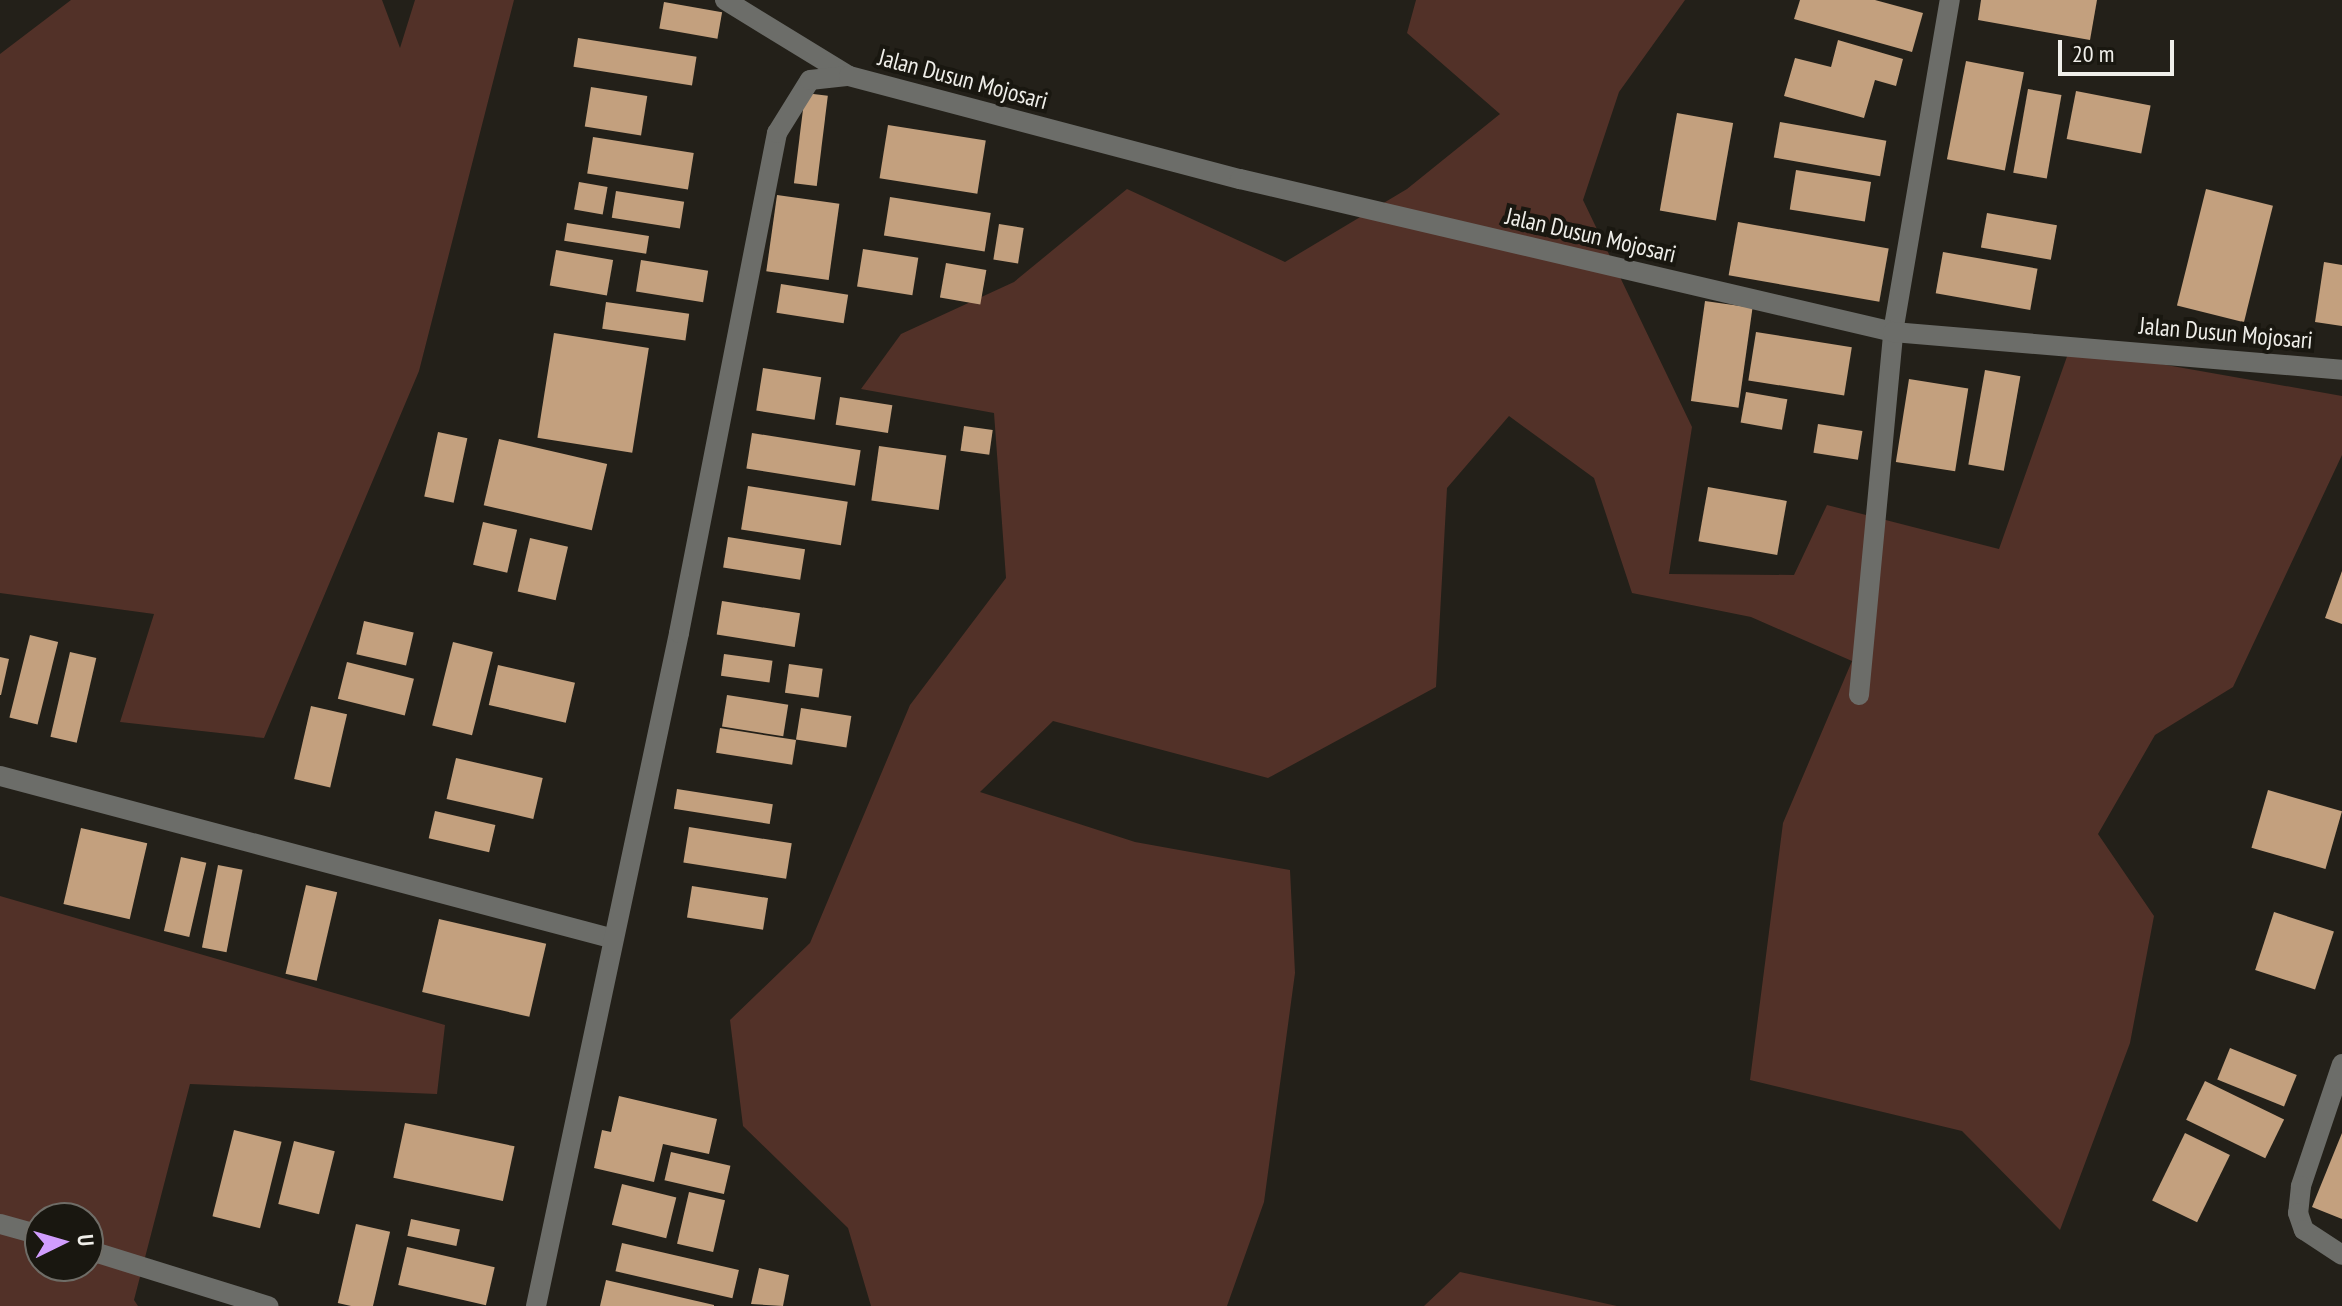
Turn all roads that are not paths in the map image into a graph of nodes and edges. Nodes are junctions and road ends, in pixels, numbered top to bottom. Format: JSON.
{"nodes":[{"id":1,"x":725,"y":0,"type":"edge"},
{"id":2,"x":1950,"y":0,"type":"edge"},
{"id":3,"x":845,"y":77,"type":"junction"},
{"id":4,"x":1893,"y":332,"type":"junction"},
{"id":5,"x":2342,"y":370,"type":"edge"},
{"id":6,"x":1859,"y":695,"type":"dead end"},
{"id":7,"x":0,"y":776,"type":"edge"},
{"id":8,"x":610,"y":938,"type":"junction"},
{"id":9,"x":2342,"y":1064,"type":"edge"},
{"id":10,"x":0,"y":1224,"type":"edge"},
{"id":11,"x":24,"y":1231,"type":"edge"},
{"id":12,"x":104,"y":1255,"type":"edge"},
{"id":13,"x":2342,"y":1255,"type":"edge"},
{"id":14,"x":268,"y":1306,"type":"edge"},
{"id":15,"x":536,"y":1306,"type":"edge"}],
"edges":[{"from":1,"to":3,"type":"street"},
{"from":2,"to":4,"type":"street"},
{"from":3,"to":4,"type":"street","name":"Jalan Dusun Mojosari"},
{"from":3,"to":8,"type":"street"},
{"from":4,"to":5,"type":"street","name":"Jalan Dusun Mojosari"},
{"from":4,"to":6,"type":"street"},
{"from":7,"to":8,"type":"street"},
{"from":8,"to":15,"type":"street"},
{"from":9,"to":13,"type":"street"},
{"from":10,"to":11,"type":"street"},
{"from":12,"to":14,"type":"street"}]}
